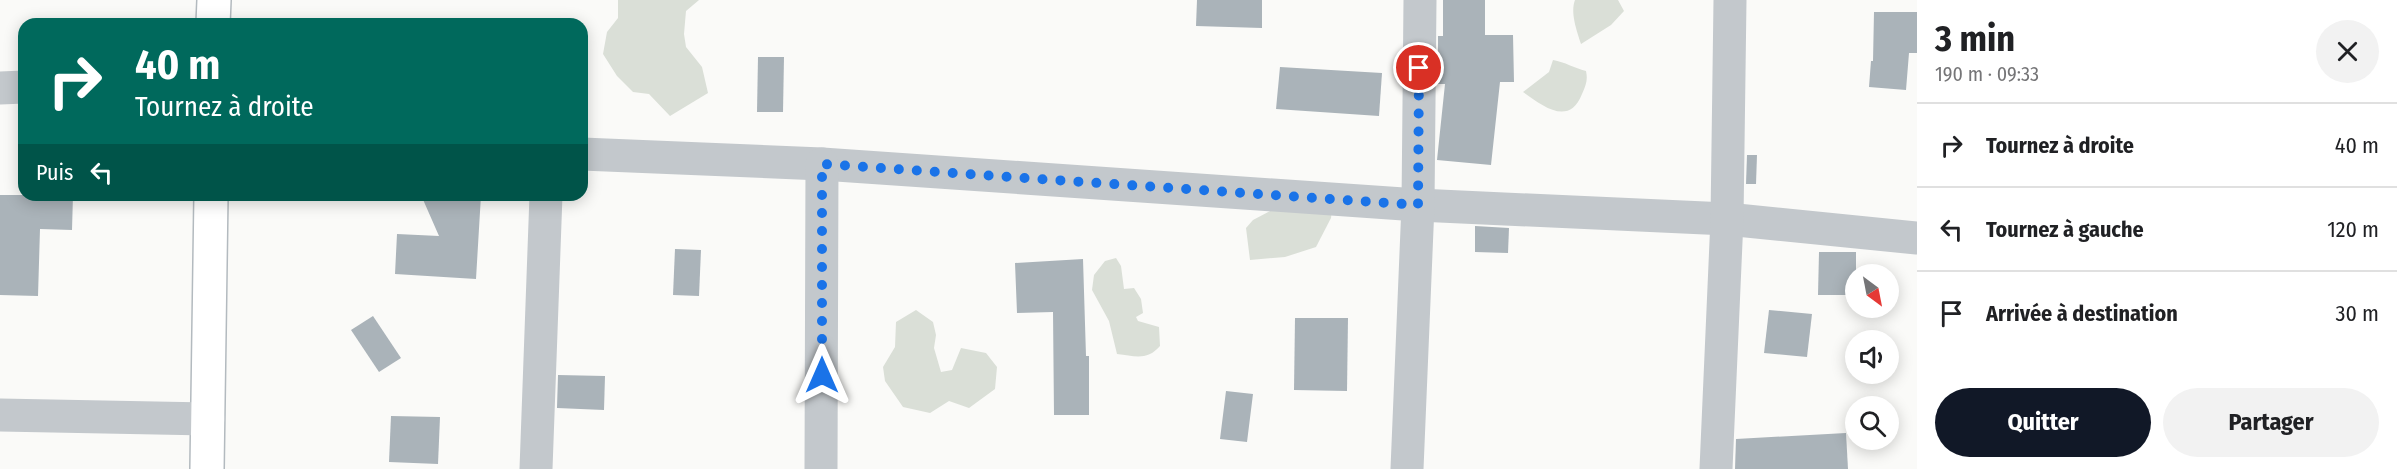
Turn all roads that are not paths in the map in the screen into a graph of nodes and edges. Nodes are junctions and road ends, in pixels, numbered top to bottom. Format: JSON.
{"nodes":[{"id":1,"x":214,"y":0,"type":"edge"},
{"id":2,"x":1420,"y":0,"type":"edge"},
{"id":3,"x":1730,"y":0,"type":"edge"},
{"id":4,"x":213,"y":18,"type":"edge"},
{"id":5,"x":18,"y":87,"type":"edge"},
{"id":6,"x":0,"y":88,"type":"edge"},
{"id":7,"x":588,"y":154,"type":"edge"},
{"id":8,"x":822,"y":164,"type":"junction"},
{"id":9,"x":211,"y":201,"type":"edge"},
{"id":10,"x":546,"y":201,"type":"edge"},
{"id":11,"x":1418,"y":205,"type":"junction"},
{"id":12,"x":1727,"y":219,"type":"junction"},
{"id":13,"x":1917,"y":238,"type":"edge"},
{"id":14,"x":0,"y":415,"type":"edge"},
{"id":15,"x":208,"y":419,"type":"junction"},
{"id":16,"x":207,"y":469,"type":"edge"},
{"id":17,"x":536,"y":469,"type":"edge"},
{"id":18,"x":821,"y":469,"type":"edge"},
{"id":19,"x":1407,"y":469,"type":"edge"},
{"id":20,"x":1716,"y":469,"type":"edge"}],
"edges":[{"from":1,"to":4,"type":"street"},
{"from":2,"to":11,"type":"street"},
{"from":3,"to":12,"type":"street"},
{"from":5,"to":6,"type":"street"},
{"from":7,"to":8,"type":"street"},
{"from":8,"to":11,"type":"street"},
{"from":8,"to":18,"type":"street"},
{"from":9,"to":15,"type":"street"},
{"from":10,"to":17,"type":"street"},
{"from":11,"to":12,"type":"street"},
{"from":11,"to":19,"type":"street"},
{"from":12,"to":13,"type":"street"},
{"from":12,"to":20,"type":"street"},
{"from":14,"to":15,"type":"street"},
{"from":15,"to":16,"type":"street"}]}
